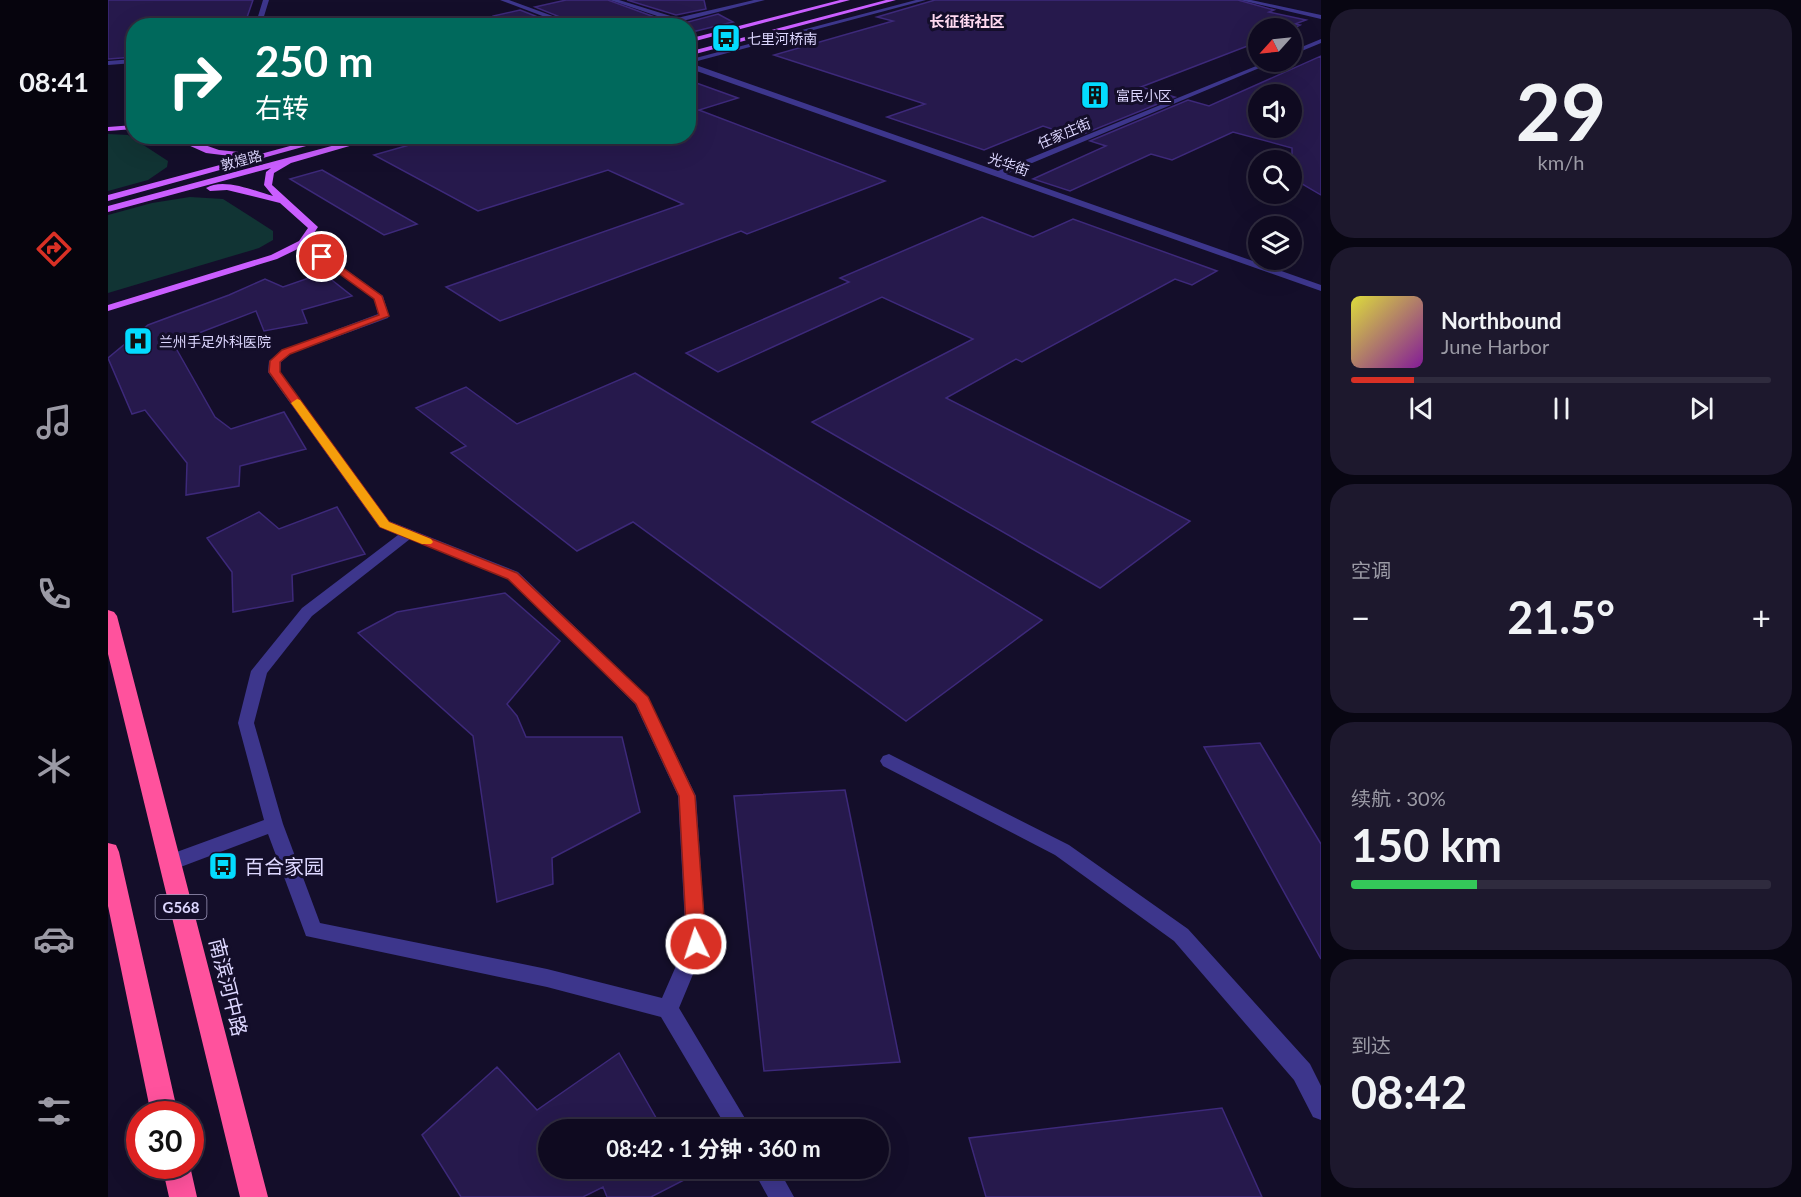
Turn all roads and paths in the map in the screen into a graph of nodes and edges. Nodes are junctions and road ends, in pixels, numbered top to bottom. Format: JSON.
{"nodes":[{"id":1,"x":266,"y":0,"type":"edge"},
{"id":2,"x":503,"y":0,"type":"edge"},
{"id":3,"x":613,"y":0,"type":"edge"},
{"id":4,"x":762,"y":0,"type":"edge"},
{"id":5,"x":847,"y":0,"type":"edge"},
{"id":6,"x":893,"y":0,"type":"edge"},
{"id":7,"x":922,"y":0,"type":"edge"},
{"id":8,"x":1243,"y":0,"type":"edge"},
{"id":9,"x":1321,"y":16,"type":"edge"},
{"id":10,"x":260,"y":18,"type":"edge"},
{"id":11,"x":554,"y":18,"type":"edge"},
{"id":12,"x":669,"y":18,"type":"edge"},
{"id":13,"x":690,"y":18,"type":"edge"},
{"id":14,"x":696,"y":39,"type":"edge"},
{"id":15,"x":1321,"y":41,"type":"edge"},
{"id":16,"x":1302,"y":49,"type":"edge"},
{"id":17,"x":696,"y":52,"type":"edge"},
{"id":18,"x":696,"y":61,"type":"edge"},
{"id":19,"x":126,"y":62,"type":"edge"},
{"id":20,"x":108,"y":63,"type":"edge"},
{"id":21,"x":696,"y":66,"type":"edge"},
{"id":22,"x":1248,"y":71,"type":"edge"},
{"id":23,"x":126,"y":128,"type":"edge"},
{"id":24,"x":108,"y":129,"type":"edge"},
{"id":25,"x":180,"y":144,"type":"edge"},
{"id":26,"x":310,"y":144,"type":"edge"},
{"id":27,"x":351,"y":144,"type":"edge"},
{"id":28,"x":192,"y":154,"type":"junction"},
{"id":29,"x":272,"y":155,"type":"junction"},
{"id":30,"x":287,"y":162,"type":"junction"},
{"id":31,"x":999,"y":174,"type":"junction"},
{"id":32,"x":143,"y":188,"type":"junction"},
{"id":33,"x":168,"y":193,"type":"junction"},
{"id":34,"x":108,"y":198,"type":"edge"},
{"id":35,"x":283,"y":201,"type":"junction"},
{"id":36,"x":108,"y":209,"type":"edge"},
{"id":37,"x":303,"y":243,"type":"junction"},
{"id":38,"x":1321,"y":288,"type":"edge"},
{"id":39,"x":108,"y":308,"type":"edge"},
{"id":40,"x":408,"y":534,"type":"junction"},
{"id":41,"x":108,"y":616,"type":"edge"},
{"id":42,"x":889,"y":761,"type":"dead end"},
{"id":43,"x":274,"y":824,"type":"junction"},
{"id":44,"x":108,"y":852,"type":"edge"},
{"id":45,"x":170,"y":863,"type":"junction"},
{"id":46,"x":668,"y":1009,"type":"junction"},
{"id":47,"x":162,"y":1101,"type":"edge"},
{"id":48,"x":1321,"y":1109,"type":"edge"},
{"id":49,"x":734,"y":1119,"type":"edge"},
{"id":50,"x":179,"y":1179,"type":"edge"},
{"id":51,"x":771,"y":1179,"type":"edge"},
{"id":52,"x":183,"y":1197,"type":"edge"},
{"id":53,"x":254,"y":1197,"type":"edge"},
{"id":54,"x":782,"y":1197,"type":"edge"}],
"edges":[{"from":1,"to":10,"type":"street"},
{"from":2,"to":11,"type":"street"},
{"from":3,"to":12,"type":"street"},
{"from":4,"to":13,"type":"street"},
{"from":5,"to":14,"type":"main road"},
{"from":6,"to":17,"type":"main road"},
{"from":7,"to":18,"type":"street"},
{"from":8,"to":9,"type":"street"},
{"from":15,"to":16,"type":"street"},
{"from":19,"to":20,"type":"street"},
{"from":21,"to":31,"type":"street","name":"光华街"},
{"from":22,"to":31,"type":"street","name":"任家庄街"},
{"from":23,"to":24,"type":"main road"},
{"from":25,"to":28,"type":"main road"},
{"from":26,"to":29,"type":"main road","name":"敦煌路"},
{"from":27,"to":30,"type":"main road","name":"敦煌路"},
{"from":28,"to":29,"type":"main road"},
{"from":28,"to":32,"type":"main road"},
{"from":29,"to":32,"type":"main road","name":"敦煌路"},
{"from":30,"to":33,"type":"main road","name":"敦煌路"},
{"from":30,"to":35,"type":"main road"},
{"from":31,"to":38,"type":"street","name":"光华街"},
{"from":32,"to":34,"type":"main road","name":"敦煌路"},
{"from":33,"to":35,"type":"main road"},
{"from":33,"to":36,"type":"main road","name":"敦煌路"},
{"from":35,"to":37,"type":"main road"},
{"from":37,"to":39,"type":"main road"},
{"from":37,"to":40,"type":"street"},
{"from":40,"to":43,"type":"street"},
{"from":40,"to":46,"type":"street"},
{"from":41,"to":45,"type":"highway","name":"南滨河中路","number":"G568"},
{"from":42,"to":48,"type":"street"},
{"from":43,"to":45,"type":"street"},
{"from":43,"to":46,"type":"street"},
{"from":44,"to":47,"type":"highway"},
{"from":45,"to":53,"type":"highway","name":"南滨河中路","number":"G568"},
{"from":46,"to":49,"type":"street"},
{"from":50,"to":52,"type":"highway"},
{"from":51,"to":54,"type":"street"}]}
